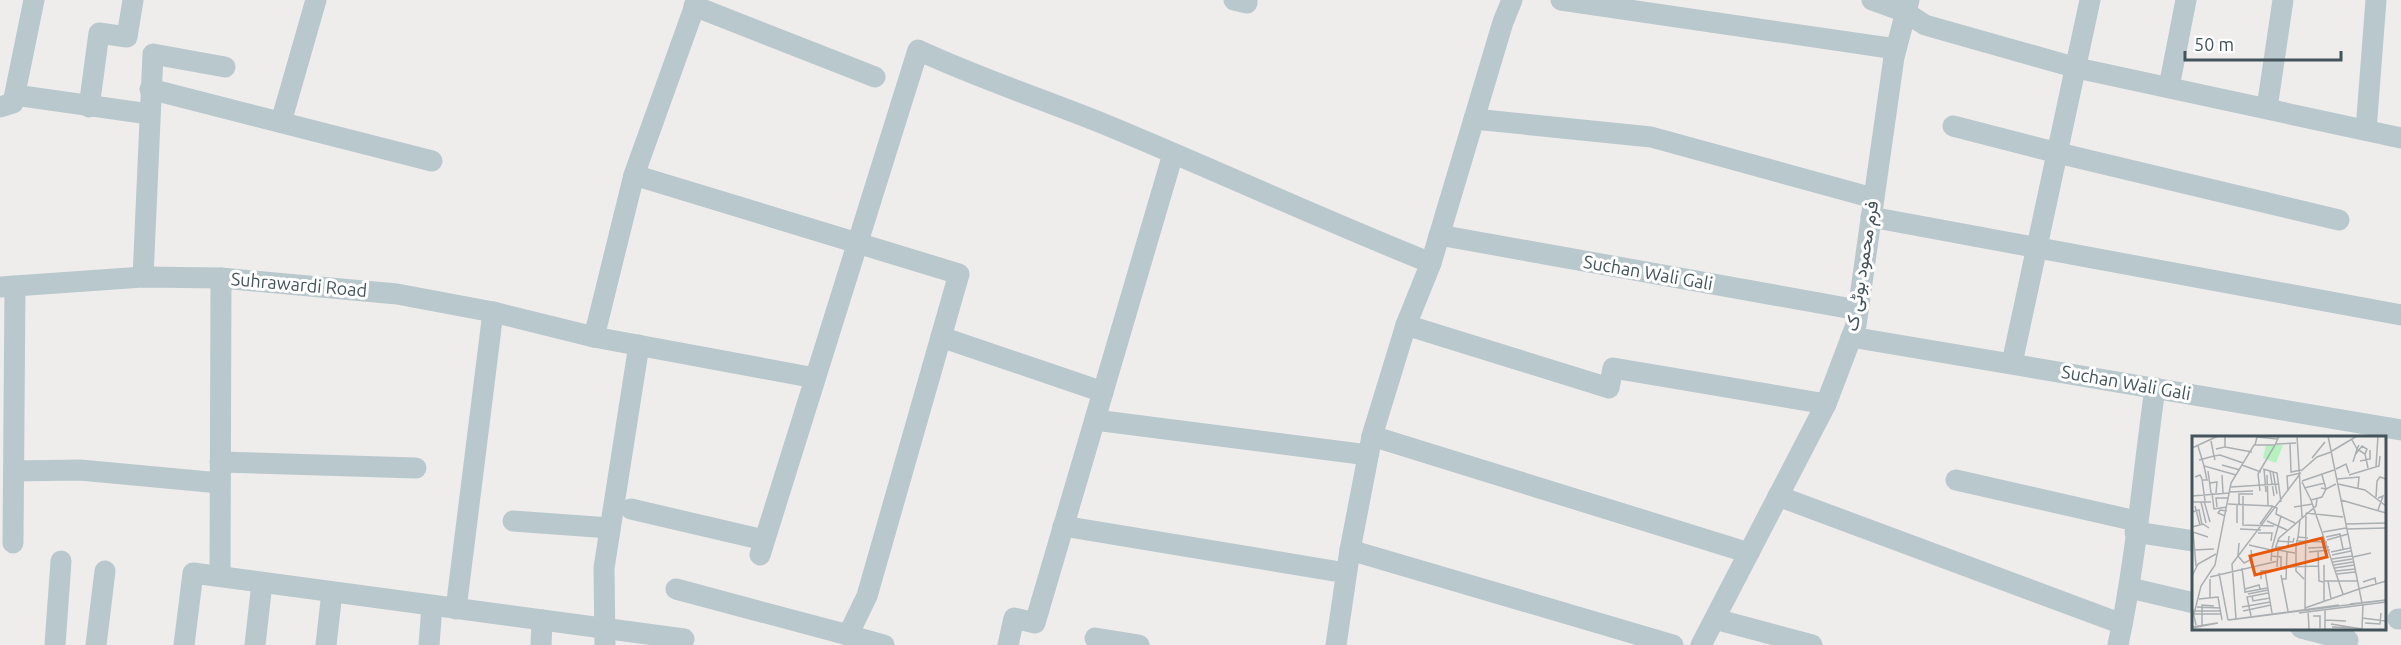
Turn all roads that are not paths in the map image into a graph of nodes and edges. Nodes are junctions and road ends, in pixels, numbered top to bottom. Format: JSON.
{"nodes":[{"id":1,"x":34,"y":0,"type":"edge"},
{"id":2,"x":133,"y":0,"type":"edge"},
{"id":3,"x":316,"y":0,"type":"edge"},
{"id":4,"x":1234,"y":0,"type":"edge"},
{"id":5,"x":1247,"y":0,"type":"edge"},
{"id":6,"x":1512,"y":0,"type":"edge"},
{"id":7,"x":1561,"y":0,"type":"edge"},
{"id":8,"x":1872,"y":0,"type":"edge"},
{"id":9,"x":2090,"y":0,"type":"edge"},
{"id":10,"x":2186,"y":0,"type":"edge"},
{"id":11,"x":2283,"y":0,"type":"edge"},
{"id":12,"x":2376,"y":0,"type":"edge"},
{"id":13,"x":695,"y":3,"type":"edge"},
{"id":14,"x":1907,"y":6,"type":"edge"},
{"id":15,"x":1896,"y":49,"type":"junction"},
{"id":16,"x":225,"y":67,"type":"dead end"},
{"id":17,"x":2077,"y":68,"type":"junction"},
{"id":18,"x":875,"y":77,"type":"dead end"},
{"id":19,"x":2169,"y":87,"type":"junction"},
{"id":20,"x":150,"y":89,"type":"junction"},
{"id":21,"x":7,"y":101,"type":"edge"},
{"id":22,"x":89,"y":107,"type":"junction"},
{"id":23,"x":2267,"y":108,"type":"junction"},
{"id":24,"x":148,"y":114,"type":"junction"},
{"id":25,"x":1474,"y":119,"type":"junction"},
{"id":26,"x":281,"y":122,"type":"junction"},
{"id":27,"x":1953,"y":126,"type":"dead end"},
{"id":28,"x":2366,"y":130,"type":"junction"},
{"id":29,"x":2401,"y":138,"type":"edge"},
{"id":30,"x":2058,"y":153,"type":"junction"},
{"id":31,"x":1173,"y":154,"type":"junction"},
{"id":32,"x":432,"y":161,"type":"dead end"},
{"id":33,"x":634,"y":175,"type":"junction"},
{"id":34,"x":1872,"y":208,"type":"junction"},
{"id":35,"x":2339,"y":220,"type":"dead end"},
{"id":36,"x":1439,"y":235,"type":"junction"},
{"id":37,"x":857,"y":244,"type":"junction"},
{"id":38,"x":2037,"y":248,"type":"junction"},
{"id":39,"x":1431,"y":263,"type":"junction"},
{"id":40,"x":143,"y":278,"type":"junction"},
{"id":41,"x":221,"y":278,"type":"junction"},
{"id":42,"x":7,"y":287,"type":"edge"},
{"id":43,"x":1858,"y":310,"type":"junction"},
{"id":44,"x":493,"y":312,"type":"junction"},
{"id":45,"x":2401,"y":315,"type":"edge"},
{"id":46,"x":1406,"y":325,"type":"junction"},
{"id":47,"x":594,"y":337,"type":"junction"},
{"id":48,"x":941,"y":337,"type":"junction"},
{"id":49,"x":1851,"y":337,"type":"junction"},
{"id":50,"x":639,"y":345,"type":"junction"},
{"id":51,"x":2012,"y":363,"type":"junction"},
{"id":52,"x":815,"y":378,"type":"junction"},
{"id":53,"x":2155,"y":388,"type":"junction"},
{"id":54,"x":1103,"y":392,"type":"junction"},
{"id":55,"x":1826,"y":404,"type":"junction"},
{"id":56,"x":1095,"y":420,"type":"junction"},
{"id":57,"x":2401,"y":430,"type":"edge"},
{"id":58,"x":1370,"y":446,"type":"junction"},
{"id":59,"x":416,"y":468,"type":"dead end"},
{"id":60,"x":220,"y":473,"type":"junction"},
{"id":61,"x":9,"y":477,"type":"edge"},
{"id":62,"x":1956,"y":480,"type":"dead end"},
{"id":63,"x":1778,"y":496,"type":"junction"},
{"id":64,"x":632,"y":509,"type":"dead end"},
{"id":65,"x":513,"y":520,"type":"dead end"},
{"id":66,"x":1063,"y":526,"type":"junction"},
{"id":67,"x":2136,"y":526,"type":"junction"},
{"id":68,"x":610,"y":528,"type":"junction"},
{"id":69,"x":2192,"y":540,"type":"edge"},
{"id":70,"x":13,"y":543,"type":"dead end"},
{"id":71,"x":1350,"y":550,"type":"junction"},
{"id":72,"x":1749,"y":553,"type":"junction"},
{"id":73,"x":61,"y":561,"type":"dead end"},
{"id":74,"x":105,"y":571,"type":"dead end"},
{"id":75,"x":1346,"y":573,"type":"junction"},
{"id":76,"x":220,"y":576,"type":"junction"},
{"id":77,"x":262,"y":583,"type":"junction"},
{"id":78,"x":2130,"y":588,"type":"junction"},
{"id":79,"x":676,"y":589,"type":"dead end"},
{"id":80,"x":332,"y":592,"type":"junction"},
{"id":81,"x":2192,"y":603,"type":"edge"},
{"id":82,"x":432,"y":606,"type":"junction"},
{"id":83,"x":456,"y":609,"type":"junction"},
{"id":84,"x":1715,"y":619,"type":"junction"},
{"id":85,"x":542,"y":620,"type":"junction"},
{"id":86,"x":2122,"y":624,"type":"junction"},
{"id":87,"x":2310,"y":630,"type":"edge"},
{"id":88,"x":848,"y":635,"type":"junction"},
{"id":89,"x":606,"y":637,"type":"edge"},
{"id":90,"x":2348,"y":638,"type":"edge"},
{"id":91,"x":684,"y":639,"type":"dead end"},
{"id":92,"x":1095,"y":639,"type":"dead end"},
{"id":93,"x":55,"y":645,"type":"edge"},
{"id":94,"x":96,"y":645,"type":"edge"},
{"id":95,"x":184,"y":645,"type":"edge"},
{"id":96,"x":255,"y":645,"type":"edge"},
{"id":97,"x":326,"y":645,"type":"edge"},
{"id":98,"x":429,"y":645,"type":"edge"},
{"id":99,"x":541,"y":645,"type":"edge"},
{"id":100,"x":884,"y":645,"type":"edge"},
{"id":101,"x":1008,"y":645,"type":"edge"},
{"id":102,"x":1139,"y":645,"type":"edge"},
{"id":103,"x":1336,"y":645,"type":"edge"},
{"id":104,"x":1673,"y":645,"type":"edge"},
{"id":105,"x":1701,"y":645,"type":"edge"},
{"id":106,"x":1812,"y":645,"type":"edge"},
{"id":107,"x":2118,"y":645,"type":"edge"}],
"edges":[{"from":1,"to":21,"type":"street"},
{"from":2,"to":22,"type":"street"},
{"from":3,"to":26,"type":"street"},
{"from":4,"to":5,"type":"street"},
{"from":6,"to":25,"type":"street"},
{"from":7,"to":15,"type":"street"},
{"from":8,"to":14,"type":"street"},
{"from":9,"to":17,"type":"street"},
{"from":10,"to":19,"type":"street"},
{"from":11,"to":23,"type":"street"},
{"from":12,"to":28,"type":"street"},
{"from":13,"to":18,"type":"street"},
{"from":13,"to":33,"type":"street"},
{"from":14,"to":15,"type":"street","name":"فرم محمود بوٹی ک"},
{"from":14,"to":17,"type":"street"},
{"from":15,"to":34,"type":"street","name":"فرم محمود بوٹی ک"},
{"from":16,"to":20,"type":"street"},
{"from":17,"to":19,"type":"street"},
{"from":17,"to":30,"type":"street"},
{"from":19,"to":23,"type":"street"},
{"from":20,"to":24,"type":"street"},
{"from":20,"to":26,"type":"street"},
{"from":21,"to":22,"type":"street"},
{"from":22,"to":24,"type":"street"},
{"from":23,"to":28,"type":"street"},
{"from":24,"to":40,"type":"street"},
{"from":25,"to":34,"type":"street"},
{"from":25,"to":36,"type":"street"},
{"from":26,"to":32,"type":"street"},
{"from":27,"to":30,"type":"street"},
{"from":28,"to":29,"type":"street"},
{"from":30,"to":35,"type":"street"},
{"from":30,"to":38,"type":"street"},
{"from":31,"to":37,"type":"street"},
{"from":31,"to":39,"type":"street"},
{"from":31,"to":54,"type":"street"},
{"from":33,"to":37,"type":"street"},
{"from":33,"to":47,"type":"street"},
{"from":34,"to":38,"type":"street"},
{"from":34,"to":43,"type":"street","name":"فرم محمود بوٹی ک"},
{"from":36,"to":39,"type":"street"},
{"from":36,"to":43,"type":"street","name":"Suchan Wali Gali"},
{"from":37,"to":48,"type":"street"},
{"from":37,"to":52,"type":"street"},
{"from":38,"to":45,"type":"street"},
{"from":38,"to":51,"type":"street"},
{"from":39,"to":46,"type":"street"},
{"from":40,"to":41,"type":"street","name":"Suhrawardi Road"},
{"from":40,"to":42,"type":"street","name":"Suhrawardi Road"},
{"from":41,"to":44,"type":"street","name":"Suhrawardi Road"},
{"from":41,"to":60,"type":"street"},
{"from":42,"to":61,"type":"street"},
{"from":43,"to":49,"type":"street","name":"فرم محمود بوٹی ک"},
{"from":44,"to":47,"type":"street","name":"Suhrawardi Road"},
{"from":44,"to":83,"type":"street"},
{"from":46,"to":55,"type":"street"},
{"from":46,"to":58,"type":"street"},
{"from":47,"to":50,"type":"street","name":"Suhrawardi Road"},
{"from":48,"to":54,"type":"street"},
{"from":48,"to":88,"type":"street"},
{"from":49,"to":51,"type":"street","name":"Suchan Wali Gali"},
{"from":49,"to":55,"type":"street","name":"فرم محمود بوٹی ک"},
{"from":50,"to":52,"type":"street","name":"Suhrawardi Road"},
{"from":50,"to":68,"type":"street"},
{"from":51,"to":53,"type":"street","name":"Suchan Wali Gali"},
{"from":52,"to":64,"type":"street"},
{"from":53,"to":57,"type":"street","name":"Suchan Wali Gali"},
{"from":53,"to":67,"type":"street"},
{"from":54,"to":56,"type":"street"},
{"from":55,"to":63,"type":"street","name":"فرم محمود بوٹی ک"},
{"from":56,"to":58,"type":"street"},
{"from":56,"to":66,"type":"street"},
{"from":58,"to":71,"type":"street"},
{"from":58,"to":72,"type":"street"},
{"from":59,"to":60,"type":"street"},
{"from":60,"to":61,"type":"street"},
{"from":60,"to":76,"type":"street"},
{"from":61,"to":70,"type":"street"},
{"from":62,"to":67,"type":"street"},
{"from":63,"to":72,"type":"street","name":"فرم محمود بوٹی ک"},
{"from":63,"to":86,"type":"street"},
{"from":65,"to":68,"type":"street"},
{"from":66,"to":75,"type":"street"},
{"from":66,"to":101,"type":"street"},
{"from":67,"to":69,"type":"street"},
{"from":67,"to":78,"type":"street"},
{"from":68,"to":89,"type":"street"},
{"from":71,"to":75,"type":"street"},
{"from":71,"to":104,"type":"street"},
{"from":72,"to":84,"type":"street","name":"فرم محمود بوٹی ک"},
{"from":73,"to":93,"type":"street"},
{"from":74,"to":94,"type":"street"},
{"from":75,"to":103,"type":"street"},
{"from":76,"to":77,"type":"street"},
{"from":76,"to":95,"type":"street"},
{"from":77,"to":80,"type":"street"},
{"from":77,"to":96,"type":"street"},
{"from":78,"to":81,"type":"street"},
{"from":78,"to":86,"type":"street"},
{"from":79,"to":88,"type":"street"},
{"from":80,"to":82,"type":"street"},
{"from":80,"to":97,"type":"street"},
{"from":82,"to":83,"type":"street"},
{"from":82,"to":98,"type":"street"},
{"from":83,"to":85,"type":"street"},
{"from":84,"to":105,"type":"street","name":"فرم محمود بوٹی ک"},
{"from":84,"to":106,"type":"street"},
{"from":85,"to":89,"type":"street"},
{"from":85,"to":99,"type":"street"},
{"from":86,"to":107,"type":"street"},
{"from":87,"to":90,"type":"street"},
{"from":88,"to":100,"type":"street"},
{"from":89,"to":91,"type":"street"},
{"from":92,"to":102,"type":"street"}]}
